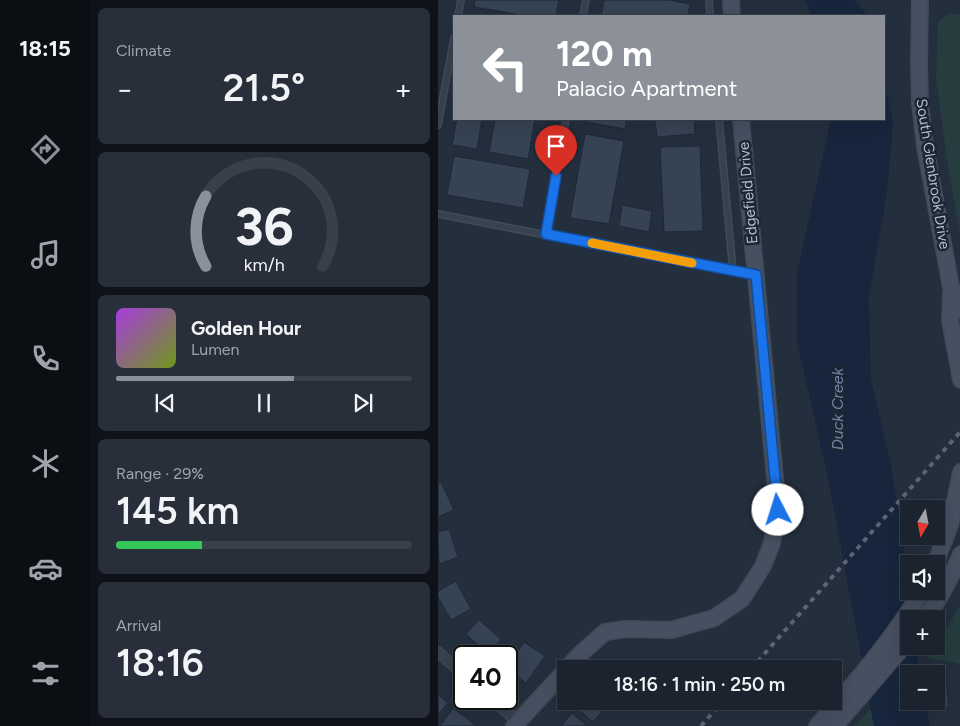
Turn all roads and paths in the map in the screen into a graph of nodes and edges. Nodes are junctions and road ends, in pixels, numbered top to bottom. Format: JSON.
{"nodes":[{"id":1,"x":461,"y":0,"type":"edge"},
{"id":2,"x":586,"y":0,"type":"edge"},
{"id":3,"x":709,"y":0,"type":"edge"},
{"id":4,"x":730,"y":0,"type":"edge"},
{"id":5,"x":920,"y":0,"type":"edge"},
{"id":6,"x":458,"y":15,"type":"edge"},
{"id":7,"x":583,"y":15,"type":"edge"},
{"id":8,"x":710,"y":15,"type":"edge"},
{"id":9,"x":732,"y":15,"type":"edge"},
{"id":10,"x":453,"y":43,"type":"edge"},
{"id":11,"x":566,"y":120,"type":"edge"},
{"id":12,"x":719,"y":120,"type":"edge"},
{"id":13,"x":741,"y":120,"type":"edge"},
{"id":14,"x":438,"y":125,"type":"edge"},
{"id":15,"x":438,"y":214,"type":"edge"},
{"id":16,"x":546,"y":234,"type":"junction"},
{"id":17,"x":733,"y":271,"type":"junction"},
{"id":18,"x":756,"y":275,"type":"junction"},
{"id":19,"x":951,"y":287,"type":"junction"},
{"id":20,"x":960,"y":310,"type":"edge"},
{"id":21,"x":960,"y":380,"type":"edge"},
{"id":22,"x":960,"y":472,"type":"edge"},
{"id":23,"x":960,"y":554,"type":"edge"},
{"id":24,"x":938,"y":555,"type":"edge"},
{"id":25,"x":916,"y":600,"type":"edge"},
{"id":26,"x":931,"y":610,"type":"edge"},
{"id":27,"x":900,"y":649,"type":"edge"},
{"id":28,"x":438,"y":652,"type":"edge"},
{"id":29,"x":574,"y":660,"type":"edge"},
{"id":30,"x":453,"y":665,"type":"edge"},
{"id":31,"x":557,"y":679,"type":"edge"},
{"id":32,"x":503,"y":710,"type":"edge"},
{"id":33,"x":516,"y":724,"type":"edge"},
{"id":34,"x":825,"y":724,"type":"edge"}],
"edges":[{"from":1,"to":6,"type":"lane"},
{"from":2,"to":7,"type":"lane"},
{"from":3,"to":8,"type":"lane"},
{"from":4,"to":9,"type":"street"},
{"from":5,"to":19,"type":"street","name":"South Glenbrook Drive"},
{"from":10,"to":14,"type":"lane"},
{"from":11,"to":16,"type":"lane"},
{"from":12,"to":17,"type":"lane"},
{"from":13,"to":18,"type":"street","name":"Edgefield Drive"},
{"from":15,"to":16,"type":"lane"},
{"from":16,"to":17,"type":"lane"},
{"from":17,"to":18,"type":"lane"},
{"from":18,"to":29,"type":"street","name":"Edgefield Drive"},
{"from":19,"to":20,"type":"street","name":"South Glenbrook Drive"},
{"from":19,"to":21,"type":"street","name":"South Glenbrook Drive"},
{"from":22,"to":24,"type":"street"},
{"from":23,"to":26,"type":"street"},
{"from":25,"to":34,"type":"street"},
{"from":27,"to":34,"type":"street"},
{"from":28,"to":30,"type":"street"},
{"from":31,"to":33,"type":"street","name":"Edgefield Drive"},
{"from":32,"to":33,"type":"street"}]}
